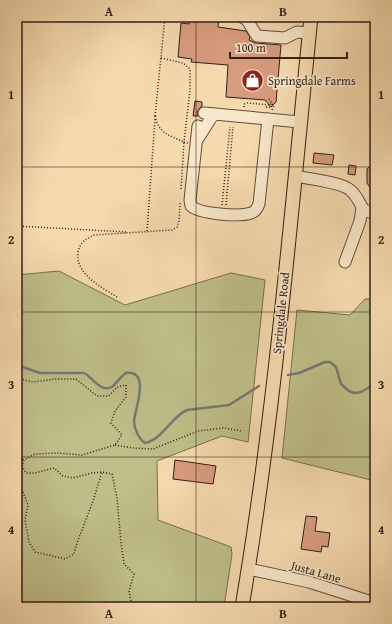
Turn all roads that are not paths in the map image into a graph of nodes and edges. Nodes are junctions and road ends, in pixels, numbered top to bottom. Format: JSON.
{"nodes":[{"id":1,"x":242,"y":17,"type":"edge"},
{"id":2,"x":311,"y":17,"type":"edge"},
{"id":3,"x":309,"y":33,"type":"junction"},
{"id":4,"x":268,"y":119,"type":"junction"},
{"id":5,"x":300,"y":122,"type":"junction"},
{"id":6,"x":198,"y":126,"type":"dead end"},
{"id":7,"x":196,"y":142,"type":"junction"},
{"id":8,"x":296,"y":176,"type":"junction"},
{"id":9,"x":362,"y":208,"type":"junction"},
{"id":10,"x":375,"y":214,"type":"edge"},
{"id":11,"x":345,"y":262,"type":"dead end"},
{"id":12,"x":249,"y":569,"type":"junction"},
{"id":13,"x":375,"y":603,"type":"edge"},
{"id":14,"x":242,"y":607,"type":"edge"}],
"edges":[{"from":1,"to":3,"type":"street"},
{"from":2,"to":3,"type":"main road","name":"Springdale Road"},
{"from":3,"to":5,"type":"main road","name":"Springdale Road"},
{"from":4,"to":5,"type":"street"},
{"from":4,"to":7,"type":"street"},
{"from":4,"to":7,"type":"street"},
{"from":5,"to":8,"type":"main road","name":"Springdale Road"},
{"from":6,"to":7,"type":"street"},
{"from":8,"to":9,"type":"street"},
{"from":8,"to":12,"type":"main road","name":"Springdale Road"},
{"from":9,"to":10,"type":"street"},
{"from":9,"to":11,"type":"street"},
{"from":12,"to":13,"type":"street","name":"Justa Lane"},
{"from":12,"to":14,"type":"main road","name":"Springdale Road"}]}
